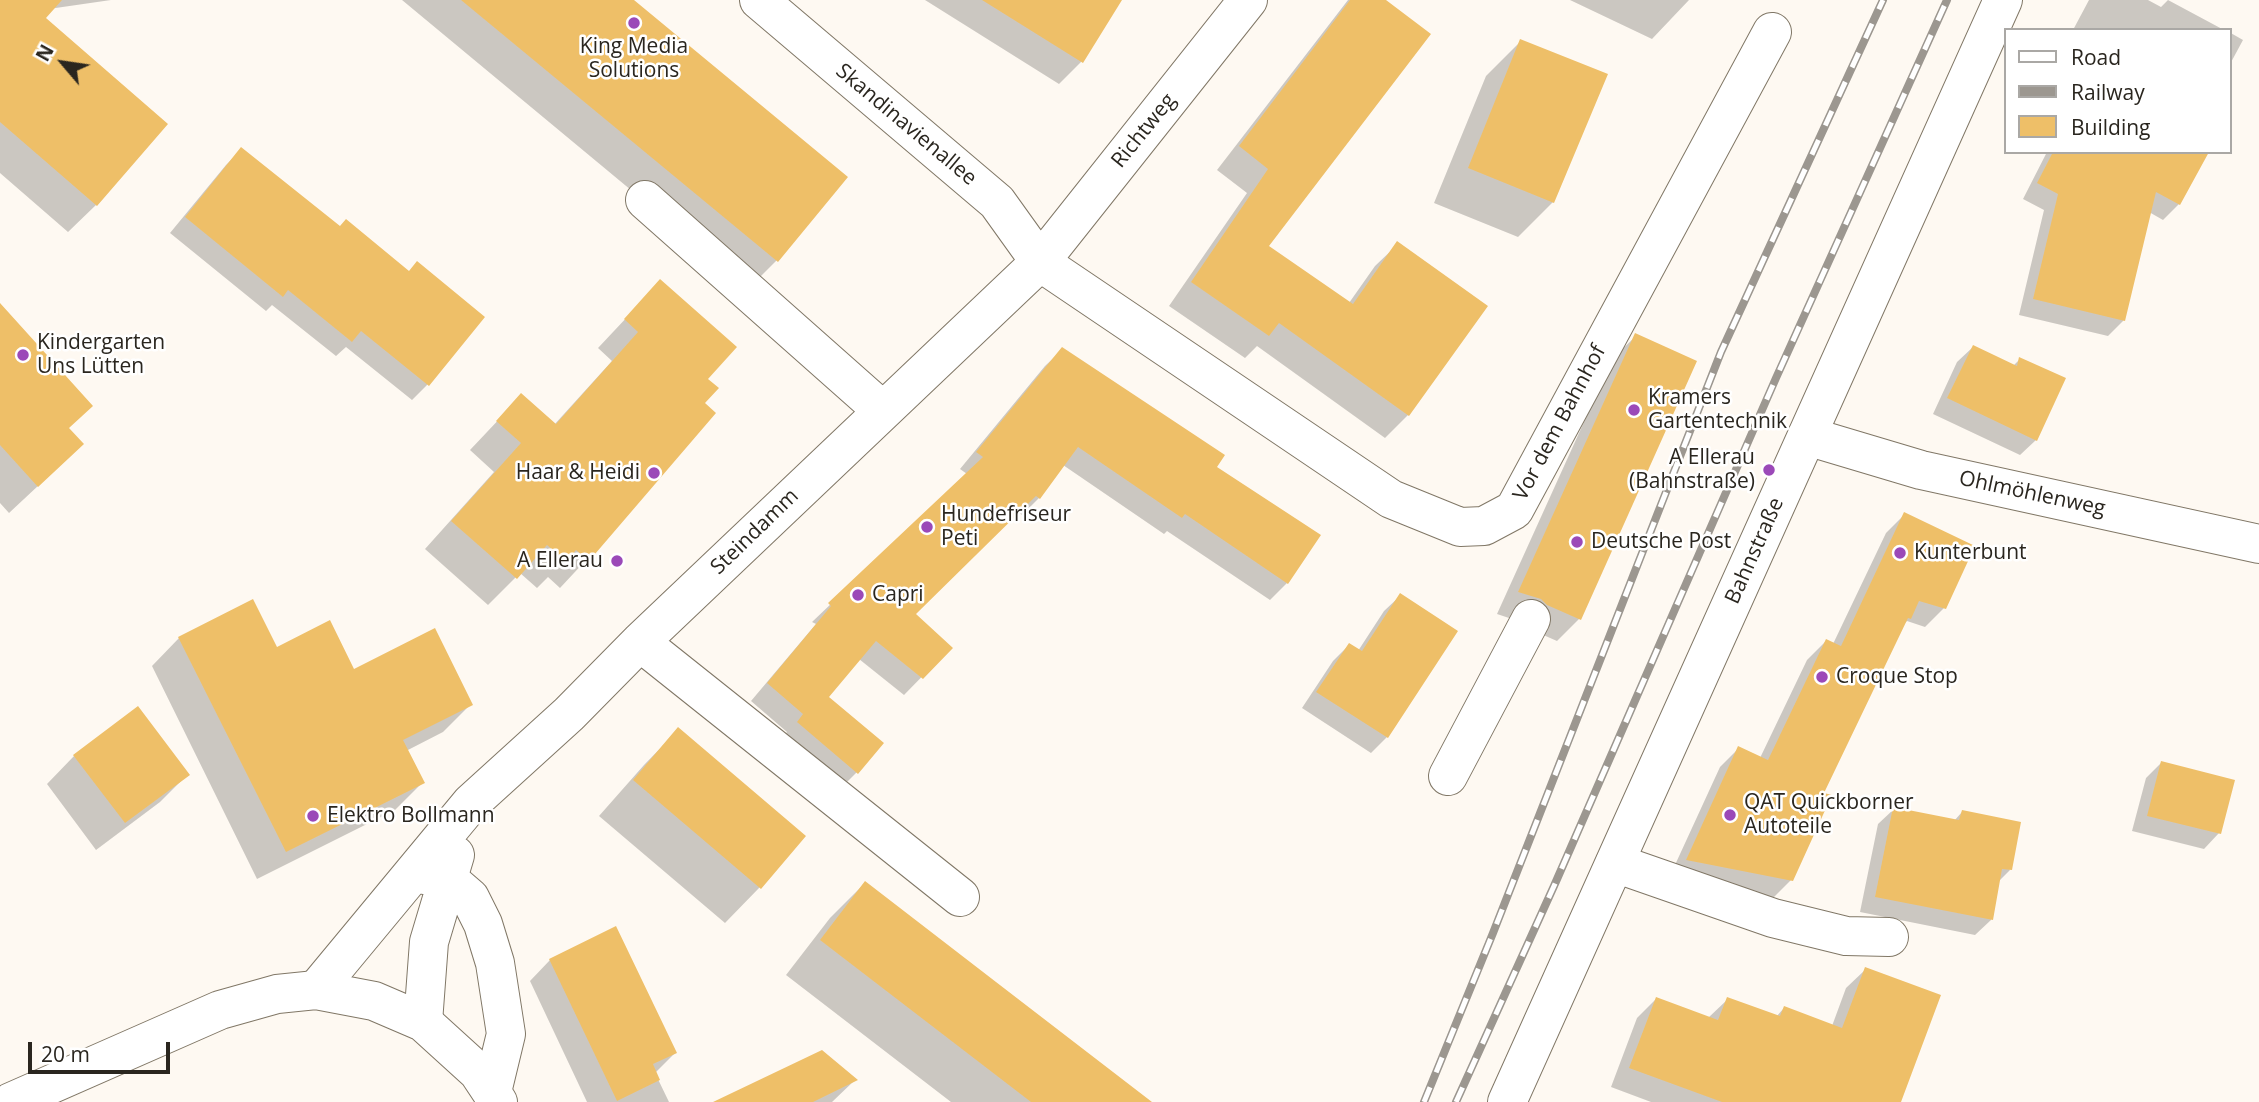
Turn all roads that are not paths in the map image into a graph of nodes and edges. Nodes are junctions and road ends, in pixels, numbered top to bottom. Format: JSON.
{"nodes":[{"id":1,"x":759,"y":0,"type":"edge"},
{"id":2,"x":1248,"y":0,"type":"edge"},
{"id":3,"x":2003,"y":0,"type":"edge"},
{"id":4,"x":1772,"y":32,"type":"dead end"},
{"id":5,"x":645,"y":200,"type":"dead end"},
{"id":6,"x":1040,"y":262,"type":"junction"},
{"id":7,"x":883,"y":411,"type":"junction"},
{"id":8,"x":1807,"y":436,"type":"junction"},
{"id":9,"x":2259,"y":544,"type":"edge"},
{"id":10,"x":1531,"y":619,"type":"dead end"},
{"id":11,"x":640,"y":642,"type":"junction"},
{"id":12,"x":1448,"y":776,"type":"dead end"},
{"id":13,"x":1615,"y":863,"type":"junction"},
{"id":14,"x":431,"y":876,"type":"junction"},
{"id":15,"x":960,"y":897,"type":"dead end"},
{"id":16,"x":1889,"y":937,"type":"dead end"},
{"id":17,"x":316,"y":990,"type":"junction"},
{"id":18,"x":423,"y":1022,"type":"junction"},
{"id":19,"x":495,"y":1097,"type":"edge"},
{"id":20,"x":11,"y":1102,"type":"edge"},
{"id":21,"x":1507,"y":1102,"type":"edge"}],
"edges":[{"from":1,"to":6,"type":"street","name":"Skandinavienallee"},
{"from":2,"to":6,"type":"street","name":"Richtweg"},
{"from":3,"to":8,"type":"street","name":"Bahnstraße"},
{"from":4,"to":6,"type":"street","name":"Vor dem Bahnhof"},
{"from":5,"to":7,"type":"street"},
{"from":6,"to":7,"type":"street","name":"Steindamm"},
{"from":7,"to":11,"type":"street","name":"Steindamm"},
{"from":8,"to":9,"type":"street","name":"Ohlmöhlenweg"},
{"from":8,"to":13,"type":"street","name":"Bahnstraße"},
{"from":10,"to":12,"type":"street"},
{"from":11,"to":14,"type":"street","name":"Steindamm"},
{"from":11,"to":15,"type":"street"},
{"from":13,"to":16,"type":"street"},
{"from":13,"to":21,"type":"street","name":"Bahnstraße"},
{"from":14,"to":17,"type":"street","name":"Steindamm"},
{"from":14,"to":18,"type":"street","name":"Steindamm"},
{"from":14,"to":19,"type":"street"},
{"from":17,"to":18,"type":"street"},
{"from":17,"to":20,"type":"street"},
{"from":18,"to":19,"type":"street"}]}
